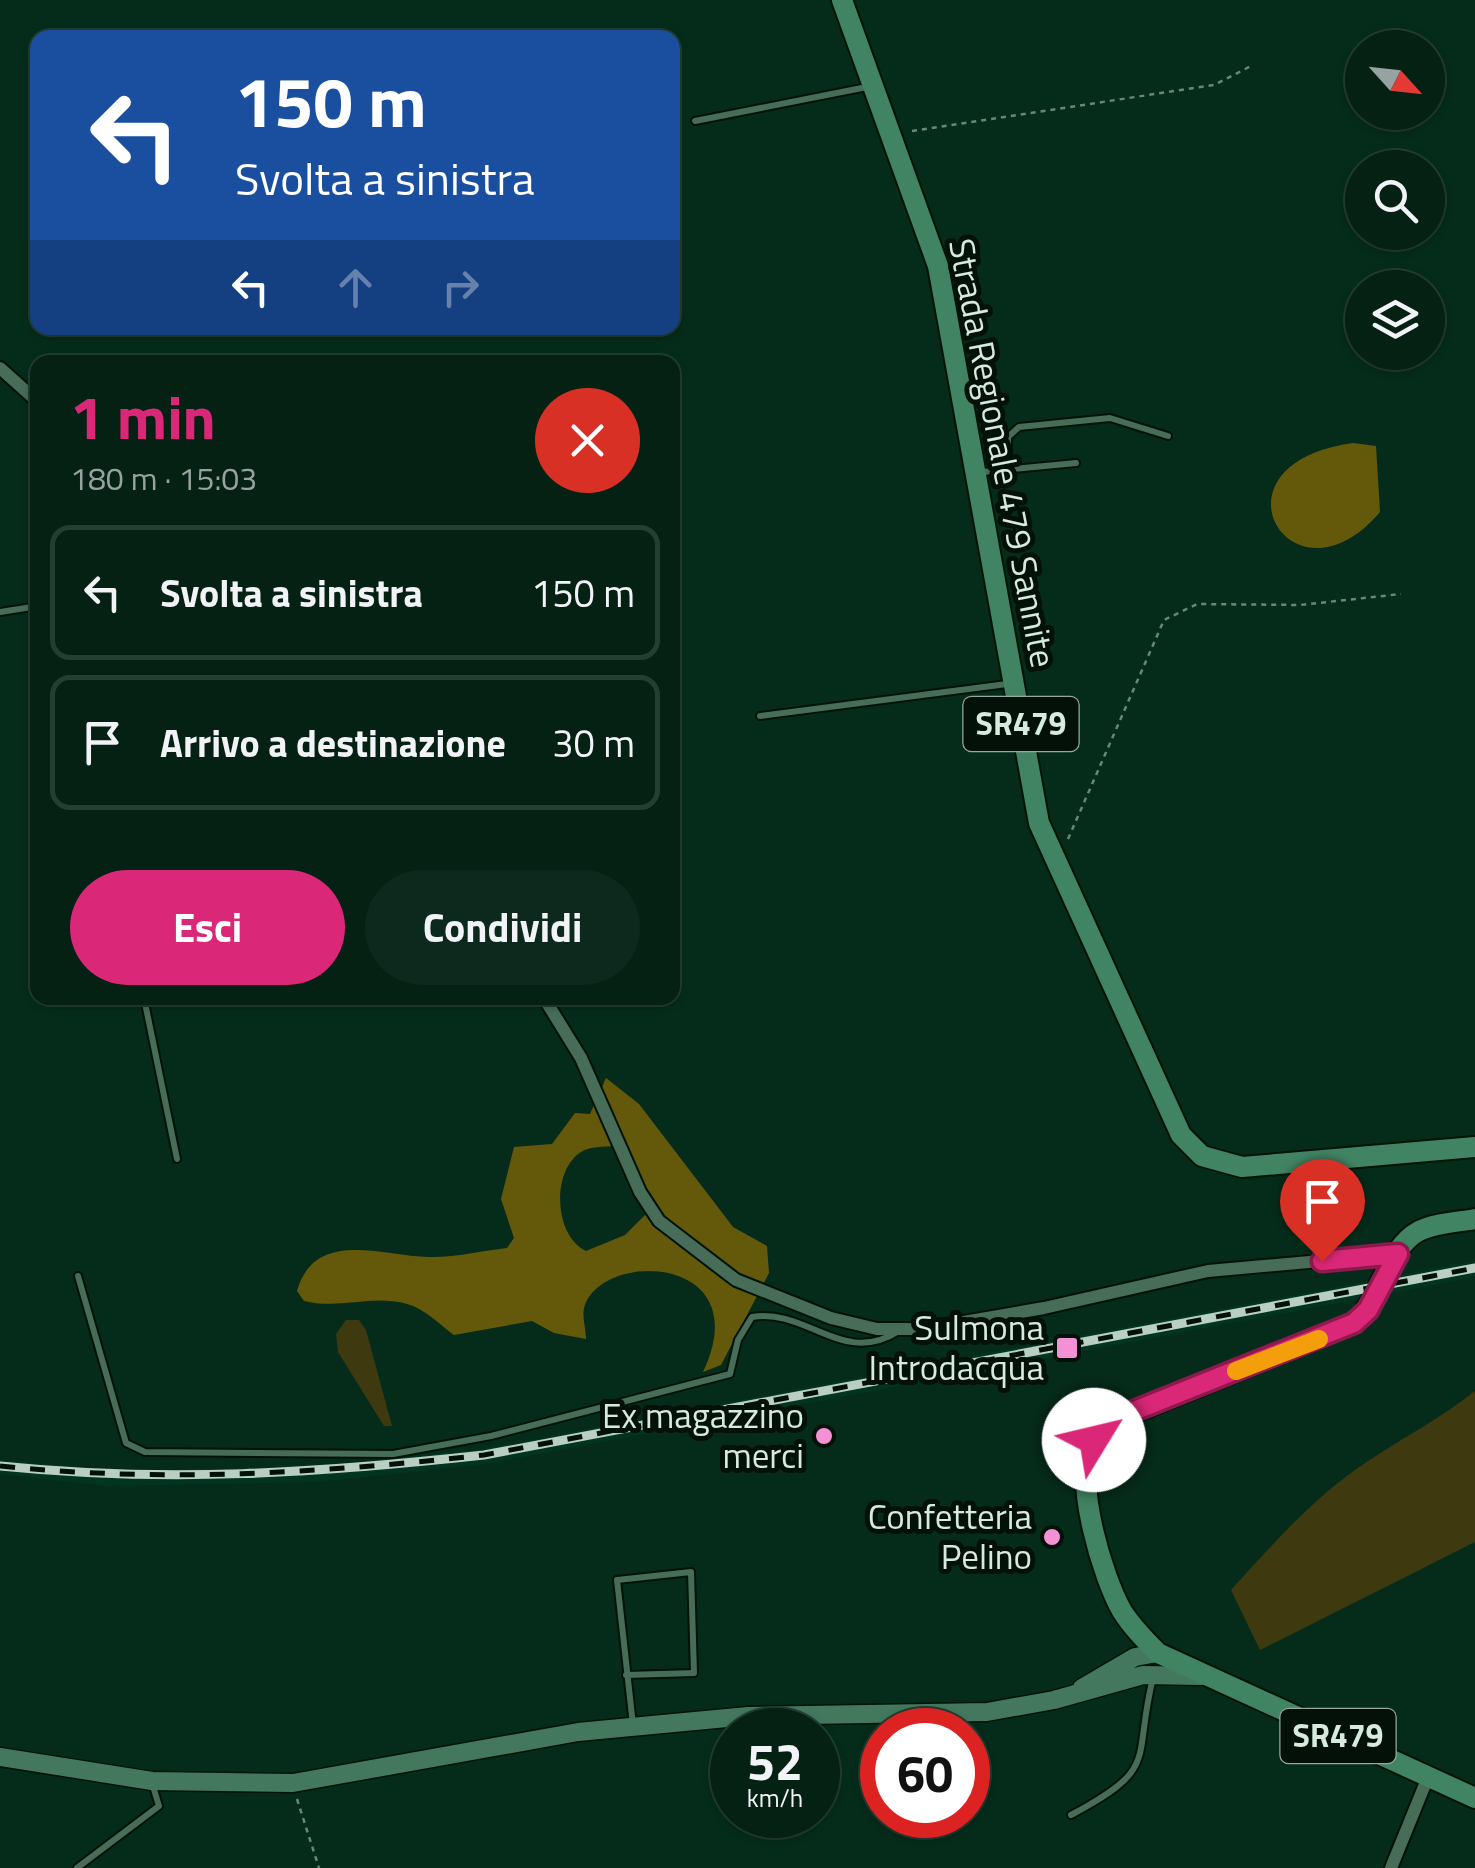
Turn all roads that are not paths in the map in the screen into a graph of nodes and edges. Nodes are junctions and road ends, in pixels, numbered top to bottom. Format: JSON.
{"nodes":[{"id":1,"x":842,"y":0,"type":"edge"},
{"id":2,"x":873,"y":86,"type":"junction"},
{"id":3,"x":695,"y":121,"type":"dead end"},
{"id":4,"x":0,"y":368,"type":"edge"},
{"id":5,"x":30,"y":395,"type":"edge"},
{"id":6,"x":1168,"y":436,"type":"dead end"},
{"id":7,"x":1076,"y":463,"type":"dead end"},
{"id":8,"x":1008,"y":469,"type":"junction"},
{"id":9,"x":976,"y":472,"type":"junction"},
{"id":10,"x":30,"y":608,"type":"edge"},
{"id":11,"x":0,"y":612,"type":"edge"},
{"id":12,"x":1014,"y":682,"type":"junction"},
{"id":13,"x":760,"y":716,"type":"dead end"},
{"id":14,"x":145,"y":1005,"type":"edge"},
{"id":15,"x":548,"y":1005,"type":"edge"},
{"id":16,"x":1475,"y":1147,"type":"edge"},
{"id":17,"x":177,"y":1159,"type":"dead end"},
{"id":18,"x":1475,"y":1219,"type":"edge"},
{"id":19,"x":1398,"y":1254,"type":"junction"},
{"id":20,"x":78,"y":1276,"type":"dead end"},
{"id":21,"x":900,"y":1330,"type":"junction"},
{"id":22,"x":1132,"y":1626,"type":"junction"},
{"id":23,"x":1156,"y":1663,"type":"junction"},
{"id":24,"x":626,"y":1674,"type":"junction"},
{"id":25,"x":1104,"y":1674,"type":"junction"},
{"id":26,"x":1054,"y":1700,"type":"junction"},
{"id":27,"x":633,"y":1727,"type":"junction"},
{"id":28,"x":0,"y":1757,"type":"edge"},
{"id":29,"x":1428,"y":1777,"type":"junction"},
{"id":30,"x":152,"y":1782,"type":"junction"},
{"id":31,"x":1475,"y":1798,"type":"edge"},
{"id":32,"x":1072,"y":1815,"type":"dead end"},
{"id":33,"x":77,"y":1868,"type":"edge"},
{"id":34,"x":1392,"y":1868,"type":"edge"}],
"edges":[{"from":1,"to":2,"type":"main road","name":"Strada Regionale 479 Sannite","number":"SR479"},
{"from":2,"to":3,"type":"lane"},
{"from":2,"to":9,"type":"main road","name":"Strada Regionale 479 Sannite","number":"SR479"},
{"from":4,"to":5,"type":"street"},
{"from":6,"to":8,"type":"lane"},
{"from":7,"to":8,"type":"lane"},
{"from":8,"to":9,"type":"lane"},
{"from":9,"to":12,"type":"main road","name":"Strada Regionale 479 Sannite","number":"SR479"},
{"from":10,"to":11,"type":"lane"},
{"from":12,"to":13,"type":"lane"},
{"from":12,"to":16,"type":"main road","name":"Strada Regionale 479 Sannite","number":"SR479"},
{"from":14,"to":17,"type":"lane"},
{"from":15,"to":21,"type":"street"},
{"from":18,"to":19,"type":"main road","number":"SR479"},
{"from":19,"to":21,"type":"street"},
{"from":19,"to":22,"type":"main road","number":"SR479"},
{"from":20,"to":21,"type":"lane"},
{"from":22,"to":23,"type":"main road","number":"SR479"},
{"from":22,"to":25,"type":"main road"},
{"from":23,"to":25,"type":"main road"},
{"from":23,"to":26,"type":"main road"},
{"from":23,"to":29,"type":"main road","number":"SR479"},
{"from":23,"to":32,"type":"lane"},
{"from":24,"to":24,"type":"lane"},
{"from":24,"to":27,"type":"lane"},
{"from":25,"to":26,"type":"main road"},
{"from":26,"to":27,"type":"main road"},
{"from":27,"to":30,"type":"main road"},
{"from":28,"to":30,"type":"main road"},
{"from":29,"to":31,"type":"main road","number":"SR479"},
{"from":29,"to":34,"type":"street"},
{"from":30,"to":33,"type":"lane"}]}
